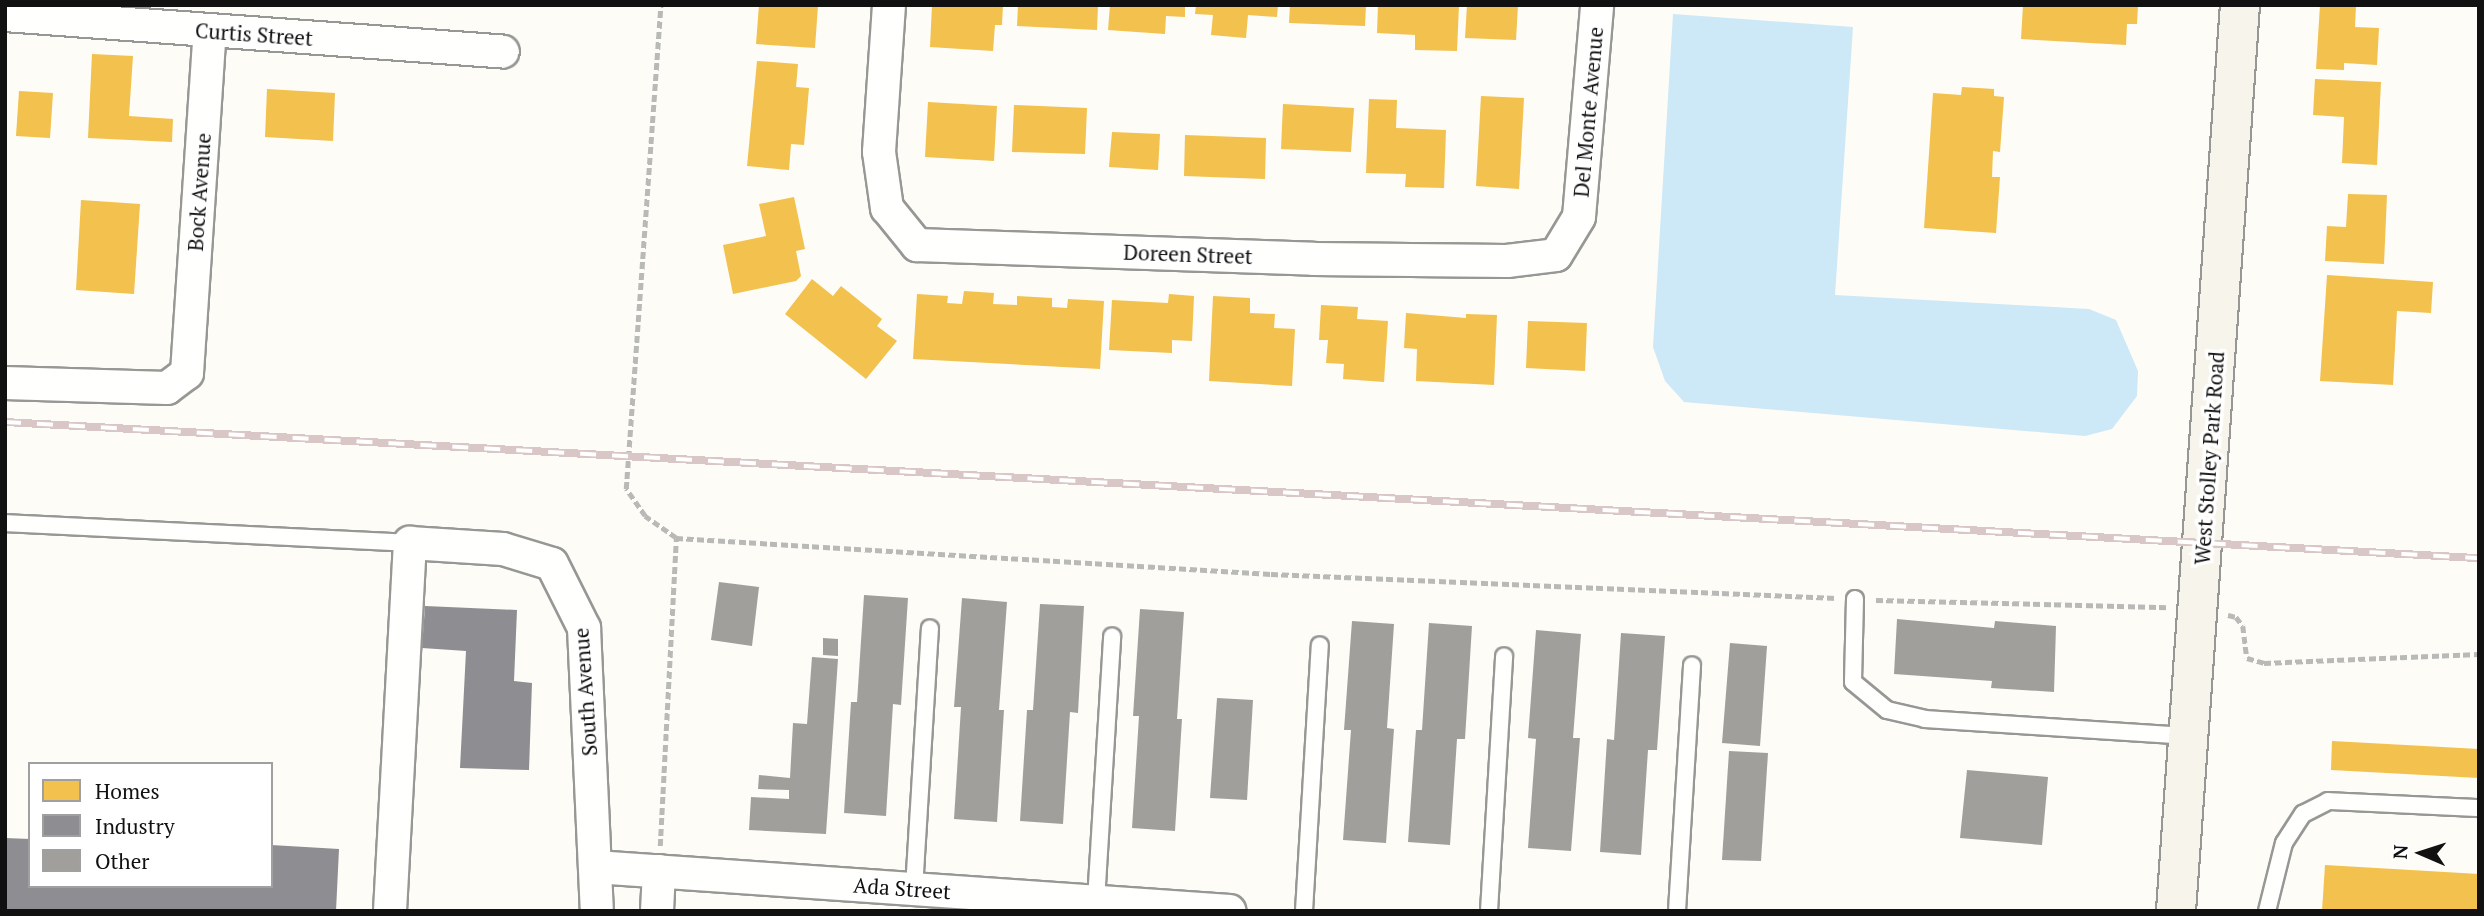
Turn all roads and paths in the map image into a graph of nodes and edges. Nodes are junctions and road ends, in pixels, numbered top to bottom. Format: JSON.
{"nodes":[{"id":1,"x":661,"y":5,"type":"edge"},
{"id":2,"x":889,"y":5,"type":"edge"},
{"id":3,"x":1597,"y":5,"type":"edge"},
{"id":4,"x":2240,"y":5,"type":"edge"},
{"id":5,"x":5,"y":15,"type":"edge"},
{"id":6,"x":210,"y":30,"type":"junction"},
{"id":7,"x":503,"y":52,"type":"dead end"},
{"id":8,"x":1516,"y":260,"type":"joint"},
{"id":9,"x":5,"y":383,"type":"edge"},
{"id":10,"x":5,"y":523,"type":"edge"},
{"id":11,"x":676,"y":538,"type":"junction"},
{"id":12,"x":410,"y":543,"type":"junction"},
{"id":13,"x":1854,"y":599,"type":"junction"},
{"id":14,"x":2200,"y":608,"type":"junction"},
{"id":15,"x":930,"y":628,"type":"dead end"},
{"id":16,"x":1112,"y":636,"type":"dead end"},
{"id":17,"x":1320,"y":645,"type":"dead end"},
{"id":18,"x":2479,"y":654,"type":"edge"},
{"id":19,"x":1504,"y":656,"type":"dead end"},
{"id":20,"x":1692,"y":665,"type":"dead end"},
{"id":21,"x":2191,"y":737,"type":"junction"},
{"id":22,"x":2479,"y":808,"type":"edge"},
{"id":23,"x":595,"y":867,"type":"junction"},
{"id":24,"x":659,"y":871,"type":"junction"},
{"id":25,"x":915,"y":889,"type":"junction"},
{"id":26,"x":1096,"y":901,"type":"junction"},
{"id":27,"x":390,"y":911,"type":"edge"},
{"id":28,"x":597,"y":911,"type":"edge"},
{"id":29,"x":657,"y":911,"type":"edge"},
{"id":30,"x":1229,"y":911,"type":"edge"},
{"id":31,"x":1304,"y":911,"type":"edge"},
{"id":32,"x":1489,"y":911,"type":"edge"},
{"id":33,"x":1677,"y":911,"type":"edge"},
{"id":34,"x":2176,"y":911,"type":"edge"},
{"id":35,"x":2267,"y":911,"type":"edge"}],
"edges":[{"from":1,"to":11,"type":"path"},
{"from":2,"to":8,"type":"street","name":"Doreen Street"},
{"from":3,"to":8,"type":"street","name":"Del Monte Avenue"},
{"from":4,"to":14,"type":"main road","name":"West Stolley Park Road"},
{"from":5,"to":6,"type":"street","name":"Curtis Street"},
{"from":6,"to":7,"type":"street","name":"Curtis Street"},
{"from":6,"to":9,"type":"street","name":"Bock Avenue"},
{"from":10,"to":12,"type":"lane"},
{"from":11,"to":13,"type":"path"},
{"from":11,"to":24,"type":"path"},
{"from":12,"to":23,"type":"street","name":"South Avenue"},
{"from":12,"to":27,"type":"street"},
{"from":13,"to":14,"type":"path"},
{"from":13,"to":21,"type":"lane"},
{"from":14,"to":18,"type":"path"},
{"from":14,"to":21,"type":"main road","name":"West Stolley Park Road"},
{"from":15,"to":25,"type":"lane"},
{"from":16,"to":26,"type":"lane"},
{"from":17,"to":31,"type":"lane"},
{"from":19,"to":32,"type":"lane"},
{"from":20,"to":33,"type":"lane"},
{"from":21,"to":34,"type":"main road","name":"West Stolley Park Road"},
{"from":22,"to":35,"type":"lane"},
{"from":23,"to":24,"type":"street"},
{"from":23,"to":28,"type":"street","name":"South Avenue"},
{"from":24,"to":25,"type":"street","name":"Ada Street"},
{"from":24,"to":29,"type":"street"},
{"from":25,"to":26,"type":"street","name":"Ada Street"},
{"from":26,"to":30,"type":"street","name":"Ada Street"}]}
